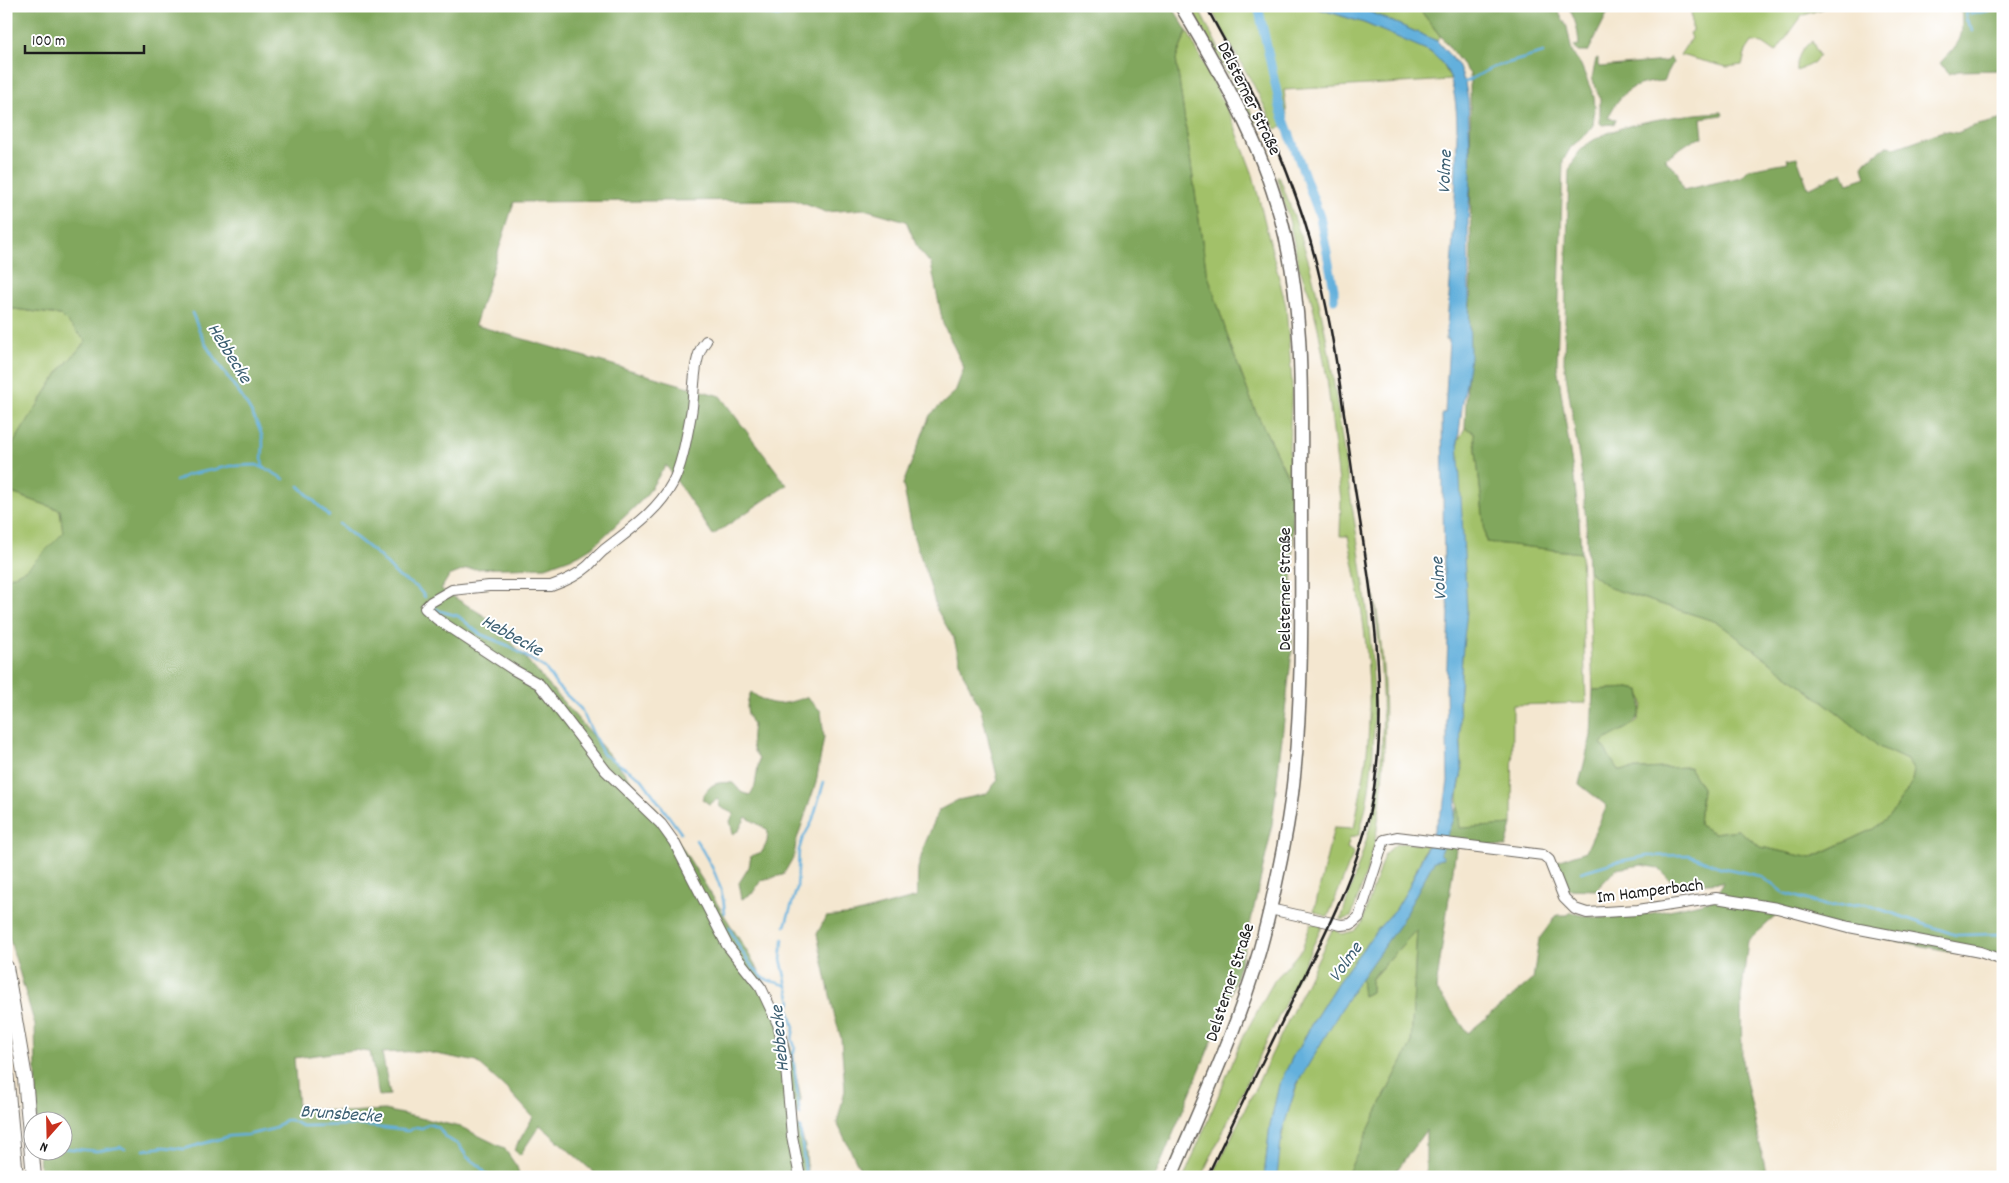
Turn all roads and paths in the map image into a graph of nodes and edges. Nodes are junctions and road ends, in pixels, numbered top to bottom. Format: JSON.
{"nodes":[{"id":1,"x":1181,"y":6,"type":"edge"},
{"id":2,"x":706,"y":341,"type":"dead end"},
{"id":3,"x":1270,"y":909,"type":"junction"},
{"id":4,"x":2003,"y":960,"type":"edge"},
{"id":5,"x":6,"y":967,"type":"edge"},
{"id":6,"x":6,"y":1072,"type":"edge"},
{"id":7,"x":16,"y":1177,"type":"edge"},
{"id":8,"x":34,"y":1177,"type":"edge"},
{"id":9,"x":800,"y":1177,"type":"edge"},
{"id":10,"x":1171,"y":1177,"type":"edge"}],
"edges":[{"from":1,"to":3,"type":"main road","name":"Delsterner Straße"},
{"from":2,"to":9,"type":"street"},
{"from":3,"to":4,"type":"street","name":"Im Hamperbach"},
{"from":3,"to":10,"type":"main road","name":"Delsterner Straße"},
{"from":5,"to":8,"type":"highway"},
{"from":6,"to":7,"type":"highway"}]}
